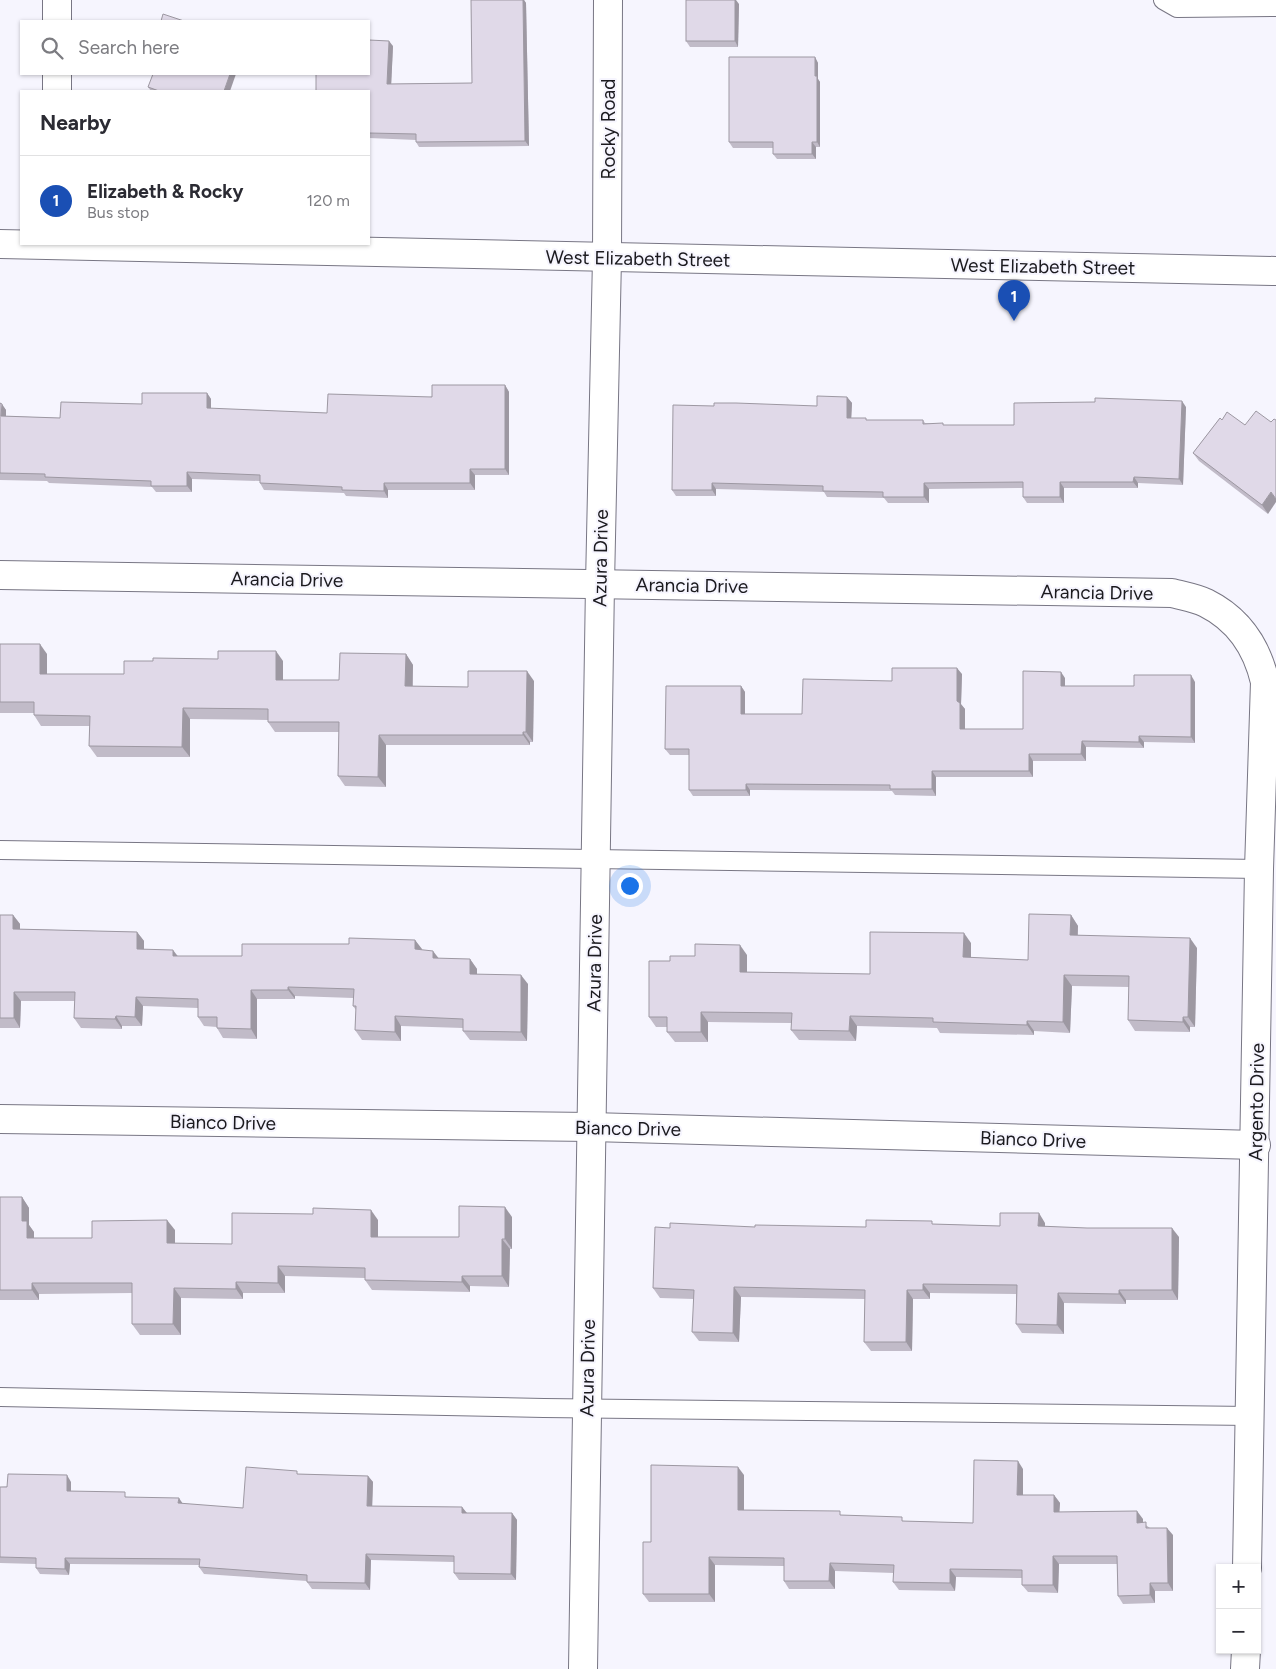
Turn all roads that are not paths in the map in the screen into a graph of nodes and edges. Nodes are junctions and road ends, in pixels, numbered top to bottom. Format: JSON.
{"nodes":[{"id":1,"x":57,"y":0,"type":"edge"},
{"id":2,"x":608,"y":0,"type":"edge"},
{"id":3,"x":1163,"y":0,"type":"edge"},
{"id":4,"x":1276,"y":7,"type":"edge"},
{"id":5,"x":57,"y":20,"type":"edge"},
{"id":6,"x":57,"y":75,"type":"edge"},
{"id":7,"x":57,"y":90,"type":"edge"},
{"id":8,"x":0,"y":244,"type":"edge"},
{"id":9,"x":20,"y":244,"type":"edge"},
{"id":10,"x":57,"y":245,"type":"edge"},
{"id":11,"x":607,"y":258,"type":"junction"},
{"id":12,"x":1276,"y":271,"type":"edge"},
{"id":13,"x":0,"y":575,"type":"edge"},
{"id":14,"x":600,"y":584,"type":"junction"},
{"id":15,"x":1248,"y":639,"type":"joint"},
{"id":16,"x":0,"y":850,"type":"edge"},
{"id":17,"x":596,"y":858,"type":"junction"},
{"id":18,"x":1259,"y":869,"type":"junction"},
{"id":19,"x":0,"y":1119,"type":"edge"},
{"id":20,"x":591,"y":1127,"type":"junction"},
{"id":21,"x":1256,"y":1145,"type":"junction"},
{"id":22,"x":0,"y":1397,"type":"edge"},
{"id":23,"x":587,"y":1408,"type":"junction"},
{"id":24,"x":1251,"y":1416,"type":"junction"},
{"id":25,"x":1248,"y":1564,"type":"edge"},
{"id":26,"x":1246,"y":1654,"type":"edge"},
{"id":27,"x":582,"y":1669,"type":"edge"},
{"id":28,"x":1245,"y":1669,"type":"edge"}],
"edges":[{"from":1,"to":5,"type":"street"},
{"from":2,"to":11,"type":"street","name":"Rocky Road"},
{"from":3,"to":4,"type":"lane"},
{"from":6,"to":7,"type":"street"},
{"from":8,"to":9,"type":"street","name":"West Elizabeth Street"},
{"from":10,"to":11,"type":"street","name":"West Elizabeth Street"},
{"from":11,"to":12,"type":"street","name":"West Elizabeth Street"},
{"from":11,"to":14,"type":"street","name":"Azura Drive"},
{"from":13,"to":14,"type":"street","name":"Arancia Drive"},
{"from":14,"to":15,"type":"street","name":"Arancia Drive"},
{"from":14,"to":17,"type":"street","name":"Azura Drive"},
{"from":15,"to":18,"type":"street","name":"Argento Drive"},
{"from":16,"to":17,"type":"lane"},
{"from":17,"to":18,"type":"lane"},
{"from":17,"to":20,"type":"street","name":"Azura Drive"},
{"from":18,"to":21,"type":"street","name":"Argento Drive"},
{"from":19,"to":20,"type":"street","name":"Bianco Drive"},
{"from":20,"to":21,"type":"street","name":"Bianco Drive"},
{"from":20,"to":23,"type":"street","name":"Azura Drive"},
{"from":21,"to":24,"type":"street","name":"Argento Drive"},
{"from":22,"to":23,"type":"lane"},
{"from":23,"to":24,"type":"lane"},
{"from":23,"to":27,"type":"street","name":"Azura Drive"},
{"from":24,"to":25,"type":"street","name":"Argento Drive"},
{"from":26,"to":28,"type":"street"}]}
